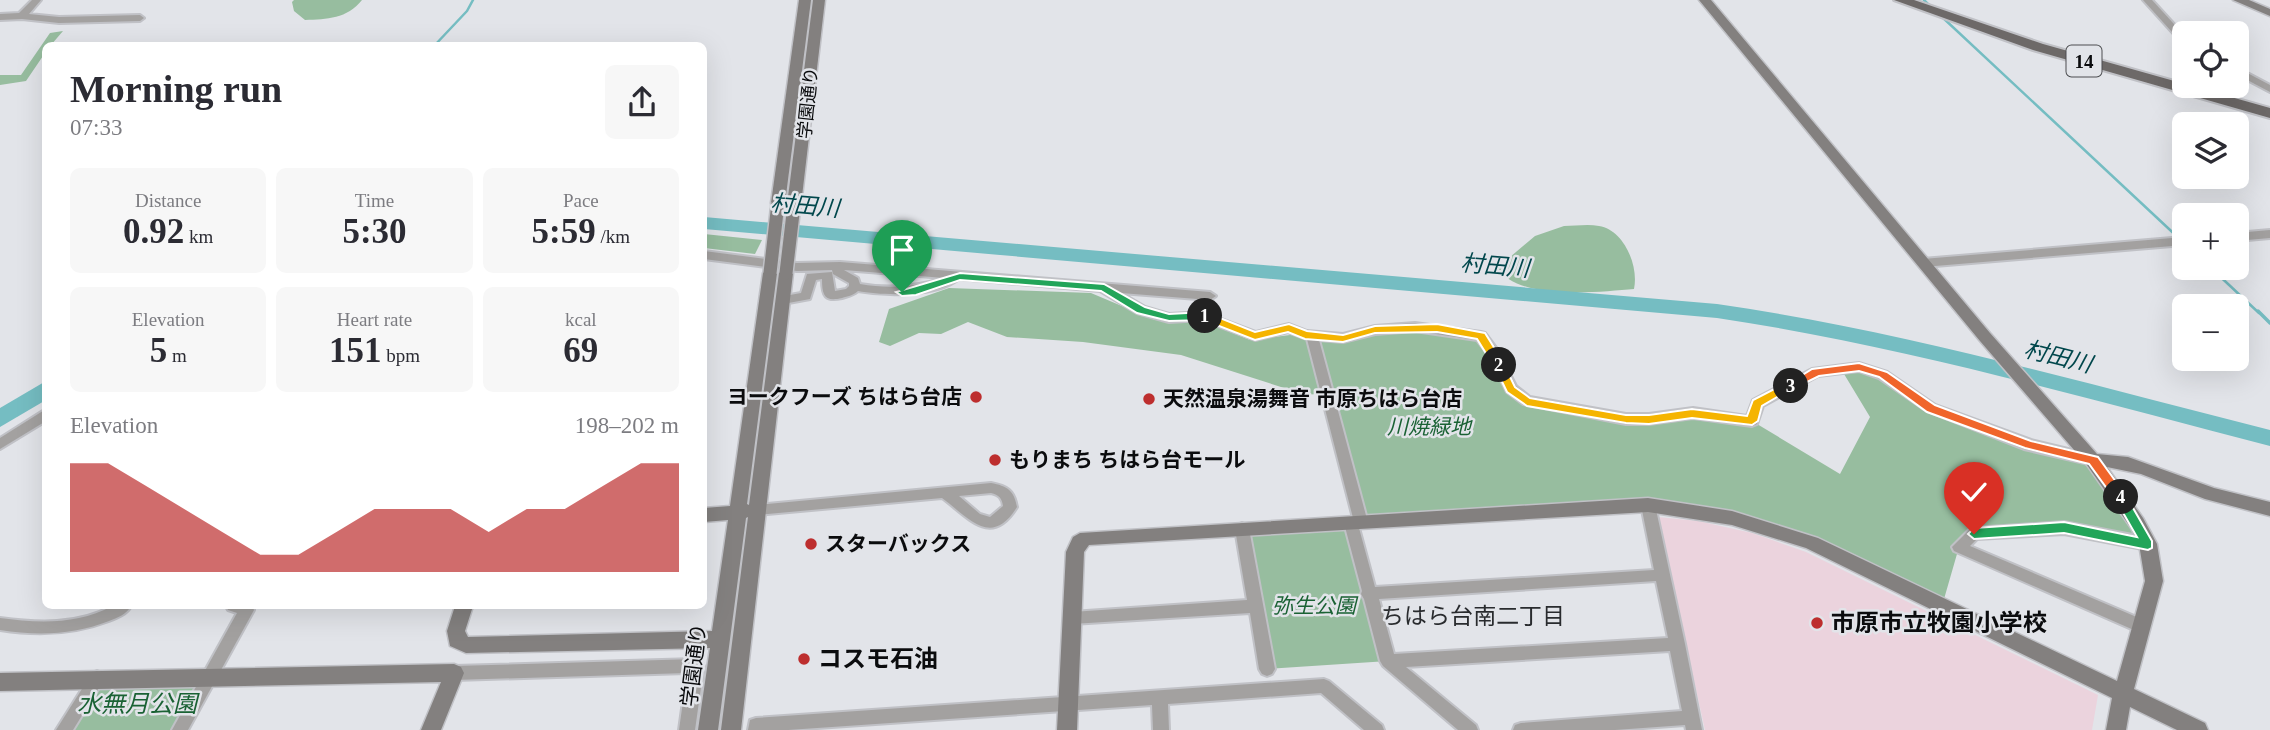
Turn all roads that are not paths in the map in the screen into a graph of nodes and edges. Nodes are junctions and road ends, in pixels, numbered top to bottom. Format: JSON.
{"nodes":[{"id":1,"x":37,"y":0,"type":"edge"},
{"id":2,"x":805,"y":0,"type":"edge"},
{"id":3,"x":818,"y":0,"type":"edge"},
{"id":4,"x":1705,"y":0,"type":"edge"},
{"id":5,"x":1900,"y":0,"type":"edge"},
{"id":6,"x":2147,"y":0,"type":"edge"},
{"id":7,"x":2239,"y":0,"type":"edge"},
{"id":8,"x":2270,"y":13,"type":"edge"},
{"id":9,"x":22,"y":16,"type":"junction"},
{"id":10,"x":0,"y":17,"type":"edge"},
{"id":11,"x":140,"y":18,"type":"dead end"},
{"id":12,"x":2172,"y":27,"type":"edge"},
{"id":13,"x":2249,"y":77,"type":"edge"},
{"id":14,"x":2270,"y":89,"type":"edge"},
{"id":15,"x":2270,"y":113,"type":"edge"},
{"id":16,"x":2270,"y":234,"type":"edge"},
{"id":17,"x":2249,"y":236,"type":"edge"},
{"id":18,"x":2172,"y":242,"type":"edge"},
{"id":19,"x":707,"y":255,"type":"edge"},
{"id":20,"x":1923,"y":262,"type":"junction"},
{"id":21,"x":840,"y":266,"type":"junction"},
{"id":22,"x":778,"y":273,"type":"junction"},
{"id":23,"x":960,"y":277,"type":"junction"},
{"id":24,"x":855,"y":286,"type":"junction"},
{"id":25,"x":1104,"y":288,"type":"junction"},
{"id":26,"x":1210,"y":296,"type":"dead end"},
{"id":27,"x":783,"y":300,"type":"junction"},
{"id":28,"x":1312,"y":336,"type":"junction"},
{"id":29,"x":42,"y":417,"type":"edge"},
{"id":30,"x":0,"y":444,"type":"edge"},
{"id":31,"x":2093,"y":460,"type":"junction"},
{"id":32,"x":944,"y":492,"type":"dead end"},
{"id":33,"x":1648,"y":505,"type":"junction"},
{"id":34,"x":2270,"y":509,"type":"edge"},
{"id":35,"x":757,"y":510,"type":"junction"},
{"id":36,"x":736,"y":512,"type":"junction"},
{"id":37,"x":707,"y":515,"type":"edge"},
{"id":38,"x":1356,"y":523,"type":"junction"},
{"id":39,"x":1242,"y":529,"type":"junction"},
{"id":40,"x":2148,"y":544,"type":"junction"},
{"id":41,"x":1662,"y":575,"type":"junction"},
{"id":42,"x":1368,"y":594,"type":"junction"},
{"id":43,"x":1256,"y":606,"type":"junction"},
{"id":44,"x":118,"y":609,"type":"edge"},
{"id":45,"x":244,"y":609,"type":"edge"},
{"id":46,"x":463,"y":609,"type":"edge"},
{"id":47,"x":1072,"y":618,"type":"junction"},
{"id":48,"x":0,"y":624,"type":"edge"},
{"id":49,"x":2141,"y":625,"type":"junction"},
{"id":50,"x":720,"y":639,"type":"junction"},
{"id":51,"x":1678,"y":644,"type":"junction"},
{"id":52,"x":1388,"y":661,"type":"junction"},
{"id":53,"x":1267,"y":669,"type":"dead end"},
{"id":54,"x":454,"y":673,"type":"junction"},
{"id":55,"x":209,"y":676,"type":"junction"},
{"id":56,"x":97,"y":678,"type":"junction"},
{"id":57,"x":0,"y":682,"type":"edge"},
{"id":58,"x":2123,"y":693,"type":"junction"},
{"id":59,"x":1160,"y":697,"type":"junction"},
{"id":60,"x":1068,"y":704,"type":"junction"},
{"id":61,"x":1692,"y":724,"type":"edge"},
{"id":62,"x":64,"y":730,"type":"edge"},
{"id":63,"x":180,"y":730,"type":"edge"},
{"id":64,"x":432,"y":730,"type":"edge"},
{"id":65,"x":687,"y":730,"type":"edge"},
{"id":66,"x":708,"y":730,"type":"edge"},
{"id":67,"x":731,"y":730,"type":"edge"},
{"id":68,"x":755,"y":730,"type":"edge"},
{"id":69,"x":1067,"y":730,"type":"edge"},
{"id":70,"x":1161,"y":730,"type":"edge"},
{"id":71,"x":1376,"y":730,"type":"edge"},
{"id":72,"x":1469,"y":730,"type":"edge"},
{"id":73,"x":1521,"y":730,"type":"edge"},
{"id":74,"x":2116,"y":730,"type":"edge"},
{"id":75,"x":2199,"y":730,"type":"edge"}],
"edges":[{"from":1,"to":9,"type":"street"},
{"from":2,"to":22,"type":"street","bridge":true},
{"from":3,"to":22,"type":"street","name":"学園通り","bridge":true},
{"from":4,"to":20,"type":"street"},
{"from":5,"to":15,"type":"main road","number":"14"},
{"from":6,"to":12,"type":"street"},
{"from":7,"to":8,"type":"street"},
{"from":9,"to":10,"type":"street"},
{"from":9,"to":11,"type":"street"},
{"from":13,"to":14,"type":"street"},
{"from":16,"to":17,"type":"street"},
{"from":18,"to":20,"type":"street"},
{"from":19,"to":21,"type":"street"},
{"from":20,"to":31,"type":"street"},
{"from":21,"to":23,"type":"street"},
{"from":21,"to":24,"type":"street"},
{"from":22,"to":27,"type":"street"},
{"from":22,"to":36,"type":"street","name":"学園通り"},
{"from":23,"to":24,"type":"street"},
{"from":23,"to":25,"type":"street"},
{"from":24,"to":27,"type":"street"},
{"from":25,"to":26,"type":"street"},
{"from":25,"to":28,"type":"street"},
{"from":27,"to":35,"type":"street"},
{"from":28,"to":31,"type":"street"},
{"from":28,"to":38,"type":"street"},
{"from":29,"to":30,"type":"street"},
{"from":31,"to":34,"type":"street"},
{"from":31,"to":40,"type":"street"},
{"from":32,"to":35,"type":"street"},
{"from":33,"to":38,"type":"street"},
{"from":33,"to":41,"type":"street"},
{"from":33,"to":58,"type":"street"},
{"from":35,"to":36,"type":"street"},
{"from":35,"to":67,"type":"street"},
{"from":36,"to":37,"type":"street"},
{"from":36,"to":50,"type":"street","name":"学園通り"},
{"from":38,"to":39,"type":"street"},
{"from":38,"to":42,"type":"street"},
{"from":39,"to":43,"type":"street"},
{"from":39,"to":47,"type":"street"},
{"from":40,"to":49,"type":"street"},
{"from":40,"to":49,"type":"street"},
{"from":41,"to":42,"type":"street"},
{"from":41,"to":51,"type":"street"},
{"from":42,"to":52,"type":"street"},
{"from":43,"to":47,"type":"street"},
{"from":43,"to":53,"type":"street"},
{"from":44,"to":48,"type":"street"},
{"from":45,"to":55,"type":"street"},
{"from":46,"to":50,"type":"street"},
{"from":47,"to":60,"type":"street"},
{"from":49,"to":58,"type":"street"},
{"from":50,"to":66,"type":"street","name":"学園通り"},
{"from":51,"to":52,"type":"street"},
{"from":51,"to":61,"type":"street"},
{"from":52,"to":72,"type":"street"},
{"from":54,"to":55,"type":"street"},
{"from":54,"to":64,"type":"street"},
{"from":54,"to":65,"type":"street"},
{"from":55,"to":56,"type":"street"},
{"from":55,"to":63,"type":"street"},
{"from":56,"to":57,"type":"street"},
{"from":56,"to":62,"type":"street"},
{"from":58,"to":74,"type":"street"},
{"from":58,"to":75,"type":"street"},
{"from":59,"to":60,"type":"street"},
{"from":59,"to":70,"type":"street"},
{"from":59,"to":71,"type":"street"},
{"from":60,"to":68,"type":"street"},
{"from":60,"to":69,"type":"street"},
{"from":61,"to":73,"type":"street"}]}
